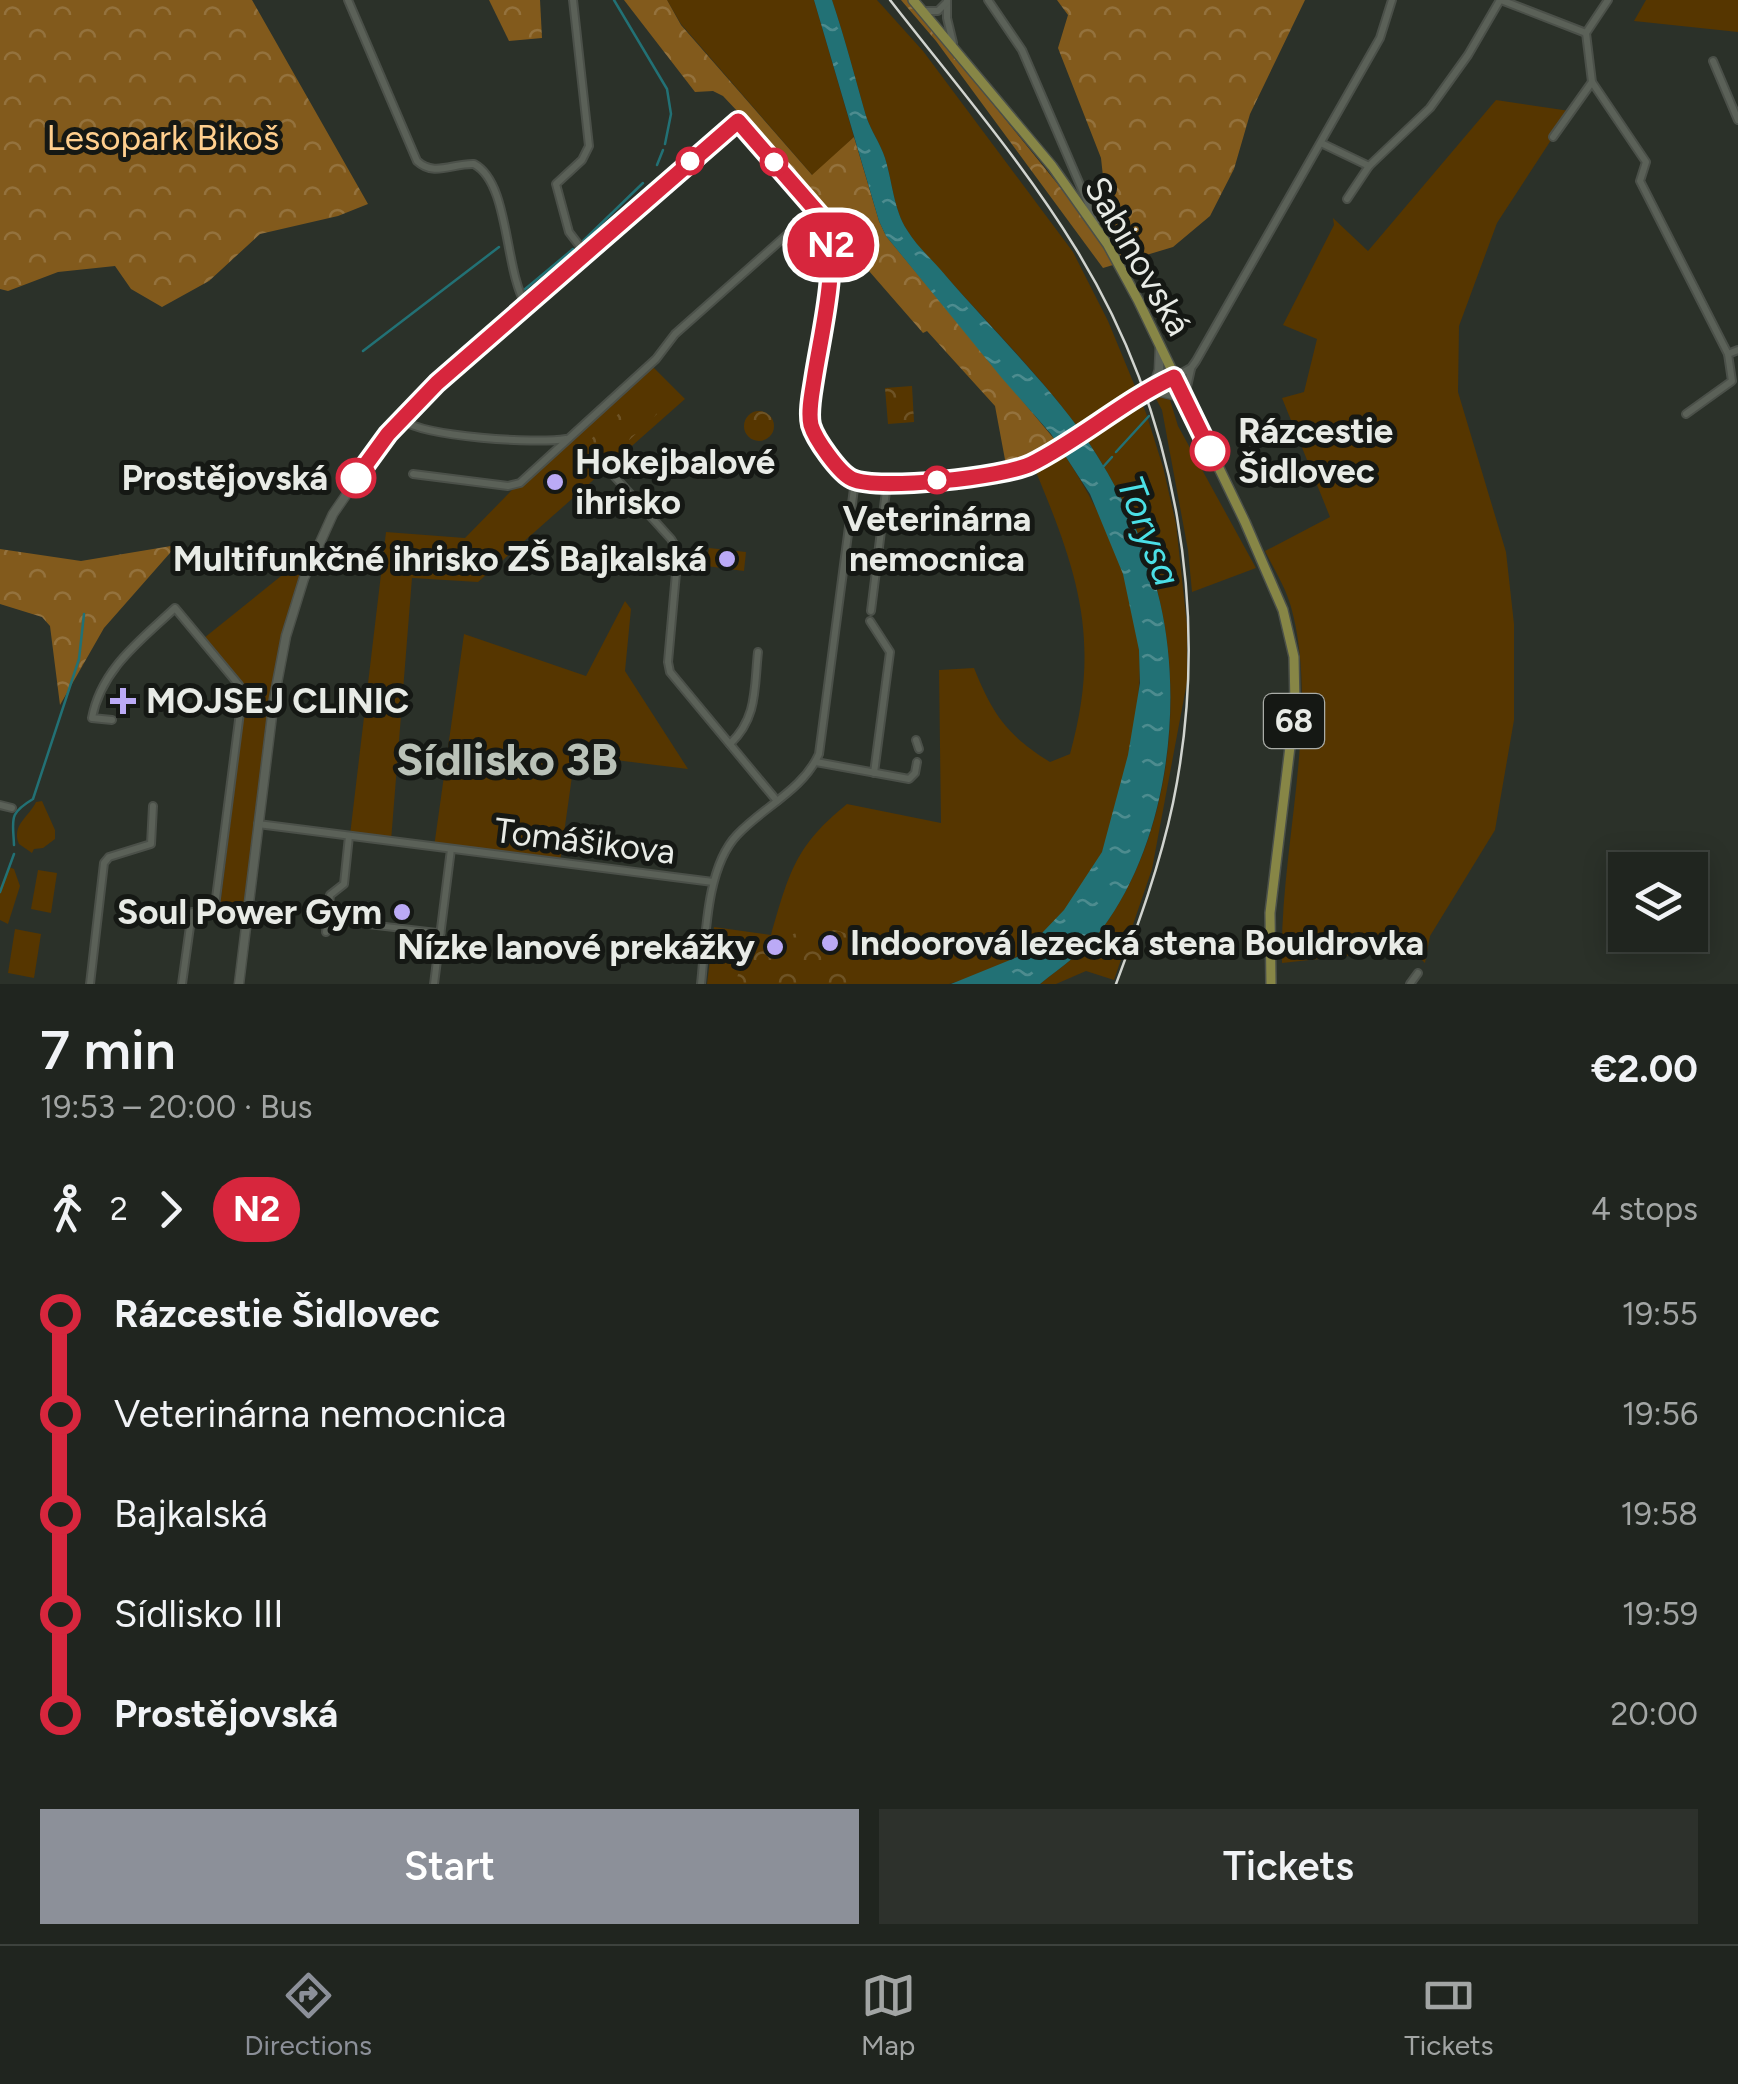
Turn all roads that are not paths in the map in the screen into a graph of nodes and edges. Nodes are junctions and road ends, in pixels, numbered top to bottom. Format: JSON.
{"nodes":[{"id":1,"x":348,"y":0,"type":"edge"},
{"id":2,"x":573,"y":0,"type":"edge"},
{"id":3,"x":947,"y":0,"type":"edge"},
{"id":4,"x":988,"y":0,"type":"edge"},
{"id":5,"x":1392,"y":0,"type":"edge"},
{"id":6,"x":1500,"y":0,"type":"edge"},
{"id":7,"x":1608,"y":0,"type":"edge"},
{"id":8,"x":917,"y":3,"type":"edge"},
{"id":9,"x":1586,"y":32,"type":"junction"},
{"id":10,"x":956,"y":51,"type":"junction"},
{"id":11,"x":1713,"y":61,"type":"dead end"},
{"id":12,"x":1592,"y":82,"type":"junction"},
{"id":13,"x":1738,"y":120,"type":"edge"},
{"id":14,"x":1553,"y":136,"type":"dead end"},
{"id":15,"x":1321,"y":143,"type":"junction"},
{"id":16,"x":1370,"y":166,"type":"junction"},
{"id":17,"x":1347,"y":199,"type":"dead end"},
{"id":18,"x":816,"y":209,"type":"junction"},
{"id":19,"x":1100,"y":233,"type":"junction"},
{"id":20,"x":585,"y":253,"type":"junction"},
{"id":21,"x":526,"y":305,"type":"junction"},
{"id":22,"x":1160,"y":346,"type":"junction"},
{"id":23,"x":1738,"y":350,"type":"edge"},
{"id":24,"x":1728,"y":354,"type":"junction"},
{"id":25,"x":1191,"y":368,"type":"junction"},
{"id":26,"x":1174,"y":377,"type":"junction"},
{"id":27,"x":1152,"y":390,"type":"junction"},
{"id":28,"x":1185,"y":398,"type":"junction"},
{"id":29,"x":1686,"y":414,"type":"dead end"},
{"id":30,"x":401,"y":419,"type":"junction"},
{"id":31,"x":567,"y":439,"type":"junction"},
{"id":32,"x":544,"y":443,"type":"junction"},
{"id":33,"x":547,"y":458,"type":"junction"},
{"id":34,"x":606,"y":468,"type":"dead end"},
{"id":35,"x":413,"y":474,"type":"dead end"},
{"id":36,"x":855,"y":481,"type":"junction"},
{"id":37,"x":887,"y":482,"type":"junction"},
{"id":38,"x":871,"y":612,"type":"dead end"},
{"id":39,"x":870,"y":621,"type":"dead end"},
{"id":40,"x":758,"y":652,"type":"dead end"},
{"id":41,"x":112,"y":720,"type":"dead end"},
{"id":42,"x":916,"y":740,"type":"dead end"},
{"id":43,"x":730,"y":744,"type":"junction"},
{"id":44,"x":919,"y":749,"type":"dead end"},
{"id":45,"x":816,"y":762,"type":"junction"},
{"id":46,"x":917,"y":762,"type":"dead end"},
{"id":47,"x":874,"y":773,"type":"junction"},
{"id":48,"x":777,"y":801,"type":"junction"},
{"id":49,"x":0,"y":805,"type":"edge"},
{"id":50,"x":153,"y":806,"type":"dead end"},
{"id":51,"x":12,"y":808,"type":"dead end"},
{"id":52,"x":258,"y":824,"type":"junction"},
{"id":53,"x":349,"y":836,"type":"junction"},
{"id":54,"x":451,"y":849,"type":"junction"},
{"id":55,"x":714,"y":882,"type":"junction"},
{"id":56,"x":217,"y":915,"type":"junction"},
{"id":57,"x":232,"y":917,"type":"junction"},
{"id":58,"x":246,"y":918,"type":"junction"},
{"id":59,"x":364,"y":924,"type":"dead end"},
{"id":60,"x":326,"y":932,"type":"dead end"},
{"id":61,"x":244,"y":933,"type":"junction"},
{"id":62,"x":440,"y":933,"type":"junction"},
{"id":63,"x":1418,"y":973,"type":"dead end"},
{"id":64,"x":90,"y":984,"type":"edge"},
{"id":65,"x":182,"y":984,"type":"edge"},
{"id":66,"x":238,"y":984,"type":"edge"},
{"id":67,"x":434,"y":984,"type":"edge"},
{"id":68,"x":701,"y":984,"type":"edge"},
{"id":69,"x":1271,"y":984,"type":"edge"},
{"id":70,"x":1410,"y":984,"type":"edge"}],
"edges":[{"from":1,"to":21,"type":"street"},
{"from":2,"to":20,"type":"street"},
{"from":3,"to":8,"type":"street"},
{"from":3,"to":10,"type":"street"},
{"from":4,"to":19,"type":"street"},
{"from":5,"to":15,"type":"street"},
{"from":6,"to":9,"type":"street"},
{"from":6,"to":16,"type":"street"},
{"from":7,"to":9,"type":"street"},
{"from":8,"to":10,"type":"main road","name":"Sabinovská","number":"68"},
{"from":9,"to":12,"type":"street"},
{"from":10,"to":19,"type":"main road","name":"Sabinovská","number":"68"},
{"from":11,"to":13,"type":"street"},
{"from":12,"to":14,"type":"street"},
{"from":12,"to":24,"type":"street"},
{"from":15,"to":16,"type":"street"},
{"from":15,"to":25,"type":"street"},
{"from":16,"to":17,"type":"street"},
{"from":18,"to":20,"type":"street"},
{"from":18,"to":31,"type":"street"},
{"from":18,"to":36,"type":"street"},
{"from":19,"to":22,"type":"main road","name":"Sabinovská","number":"68"},
{"from":20,"to":21,"type":"street"},
{"from":21,"to":30,"type":"street"},
{"from":22,"to":26,"type":"main road","name":"Sabinovská","number":"68"},
{"from":22,"to":27,"type":"street"},
{"from":23,"to":24,"type":"street"},
{"from":24,"to":29,"type":"street"},
{"from":25,"to":26,"type":"street"},
{"from":25,"to":28,"type":"street"},
{"from":26,"to":27,"type":"street"},
{"from":26,"to":28,"type":"main road","name":"Sabinovská","number":"68"},
{"from":27,"to":28,"type":"street"},
{"from":27,"to":37,"type":"street"},
{"from":28,"to":69,"type":"main road","name":"Sabinovská","number":"68"},
{"from":30,"to":32,"type":"street"},
{"from":30,"to":52,"type":"street"},
{"from":31,"to":32,"type":"street"},
{"from":31,"to":33,"type":"street"},
{"from":32,"to":33,"type":"street"},
{"from":33,"to":35,"type":"street"},
{"from":34,"to":43,"type":"street"},
{"from":36,"to":37,"type":"street"},
{"from":36,"to":45,"type":"street"},
{"from":37,"to":38,"type":"street"},
{"from":39,"to":47,"type":"street"},
{"from":40,"to":43,"type":"street"},
{"from":41,"to":56,"type":"street"},
{"from":42,"to":44,"type":"street"},
{"from":43,"to":48,"type":"street"},
{"from":45,"to":47,"type":"street"},
{"from":45,"to":48,"type":"street"},
{"from":46,"to":47,"type":"street"},
{"from":48,"to":55,"type":"street"},
{"from":49,"to":51,"type":"street"},
{"from":50,"to":64,"type":"street"},
{"from":52,"to":53,"type":"street","name":"Tomášikova"},
{"from":52,"to":58,"type":"street"},
{"from":53,"to":54,"type":"street","name":"Tomášikova"},
{"from":53,"to":60,"type":"street"},
{"from":54,"to":55,"type":"street","name":"Tomášikova"},
{"from":54,"to":62,"type":"street","name":"Tomášikova"},
{"from":55,"to":68,"type":"street"},
{"from":56,"to":57,"type":"street"},
{"from":56,"to":65,"type":"street"},
{"from":57,"to":58,"type":"street"},
{"from":57,"to":61,"type":"street"},
{"from":58,"to":61,"type":"street"},
{"from":59,"to":62,"type":"street"},
{"from":61,"to":66,"type":"street"},
{"from":62,"to":67,"type":"street","name":"Tomášikova"},
{"from":63,"to":70,"type":"street"}]}
